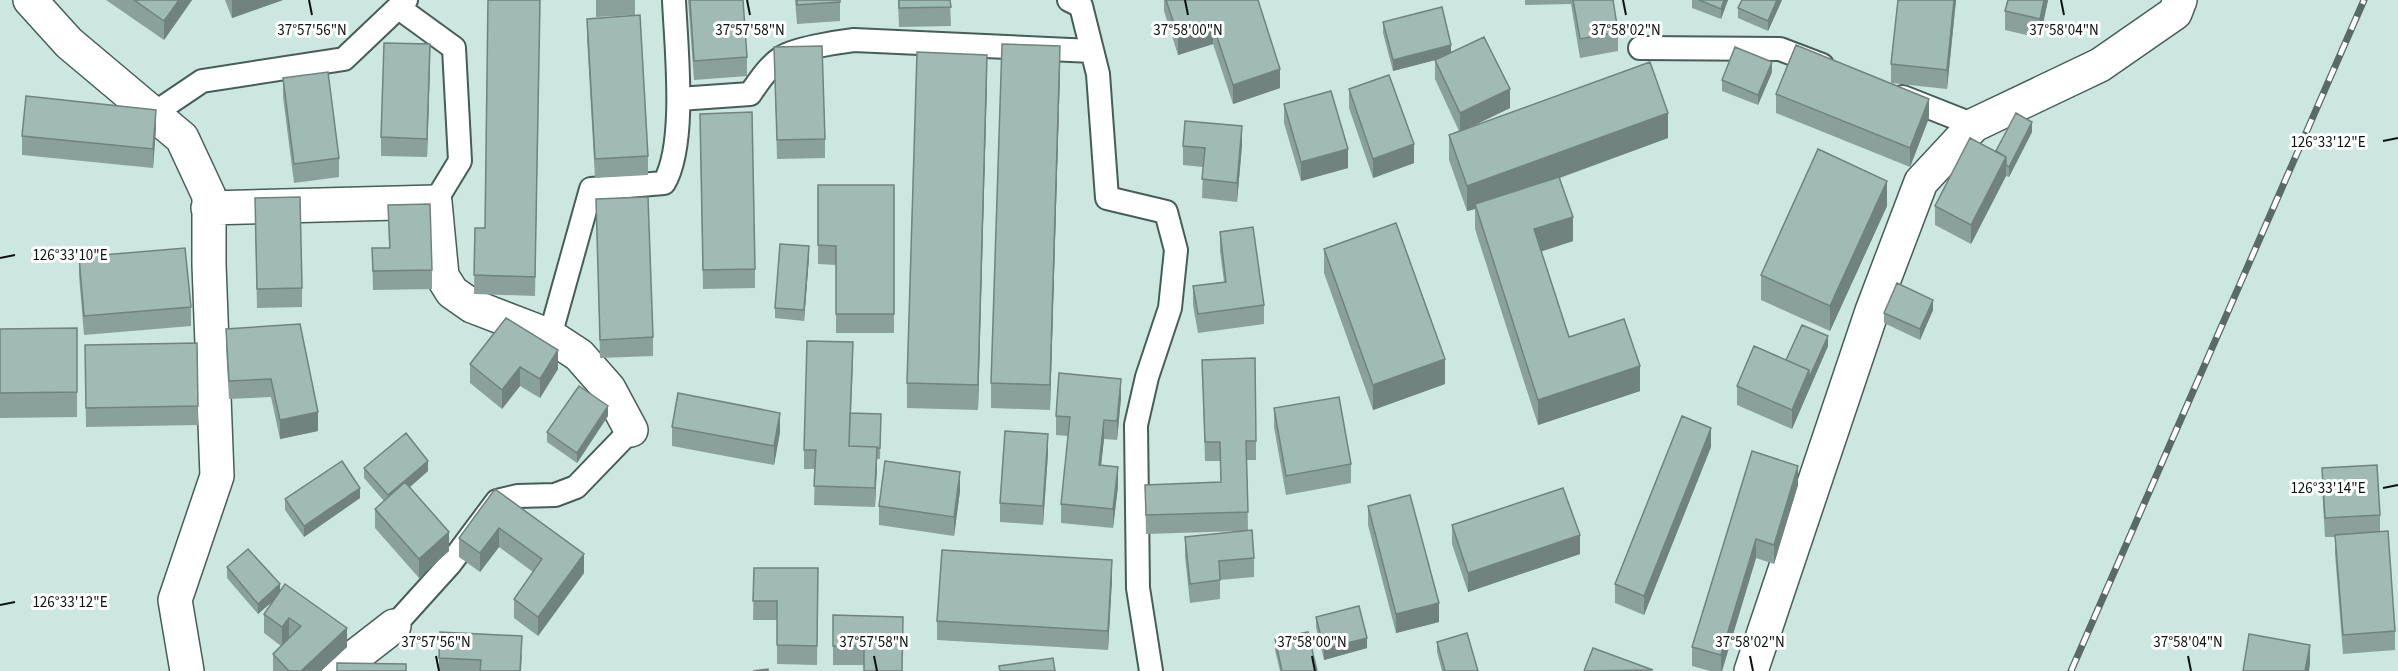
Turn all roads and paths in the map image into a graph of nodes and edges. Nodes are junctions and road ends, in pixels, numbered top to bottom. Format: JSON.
{"nodes":[{"id":1,"x":30,"y":0,"type":"edge"},
{"id":2,"x":674,"y":0,"type":"edge"},
{"id":3,"x":1069,"y":0,"type":"edge"},
{"id":4,"x":2180,"y":0,"type":"edge"},
{"id":5,"x":403,"y":4,"type":"edge"},
{"id":6,"x":1640,"y":48,"type":"dead end"},
{"id":7,"x":1092,"y":51,"type":"junction"},
{"id":8,"x":1845,"y":74,"type":"edge"},
{"id":9,"x":1888,"y":91,"type":"edge"},
{"id":10,"x":679,"y":99,"type":"junction"},
{"id":11,"x":153,"y":114,"type":"junction"},
{"id":12,"x":1974,"y":125,"type":"junction"},
{"id":13,"x":435,"y":202,"type":"junction"},
{"id":14,"x":208,"y":207,"type":"junction"},
{"id":15,"x":550,"y":336,"type":"junction"},
{"id":16,"x":631,"y":430,"type":"joint"},
{"id":17,"x":394,"y":626,"type":"joint"},
{"id":18,"x":187,"y":671,"type":"edge"},
{"id":19,"x":336,"y":671,"type":"edge"},
{"id":20,"x":1151,"y":671,"type":"edge"},
{"id":21,"x":1752,"y":671,"type":"edge"}],
"edges":[{"from":1,"to":11,"type":"street"},
{"from":2,"to":10,"type":"lane"},
{"from":3,"to":7,"type":"lane"},
{"from":4,"to":12,"type":"street"},
{"from":5,"to":11,"type":"lane"},
{"from":5,"to":13,"type":"lane"},
{"from":6,"to":8,"type":"lane"},
{"from":7,"to":10,"type":"lane"},
{"from":7,"to":20,"type":"lane"},
{"from":9,"to":12,"type":"lane"},
{"from":10,"to":15,"type":"lane"},
{"from":11,"to":14,"type":"street"},
{"from":12,"to":21,"type":"street"},
{"from":13,"to":14,"type":"street"},
{"from":13,"to":15,"type":"street"},
{"from":14,"to":18,"type":"street"},
{"from":15,"to":16,"type":"street"},
{"from":16,"to":17,"type":"lane"},
{"from":17,"to":19,"type":"street"}]}
